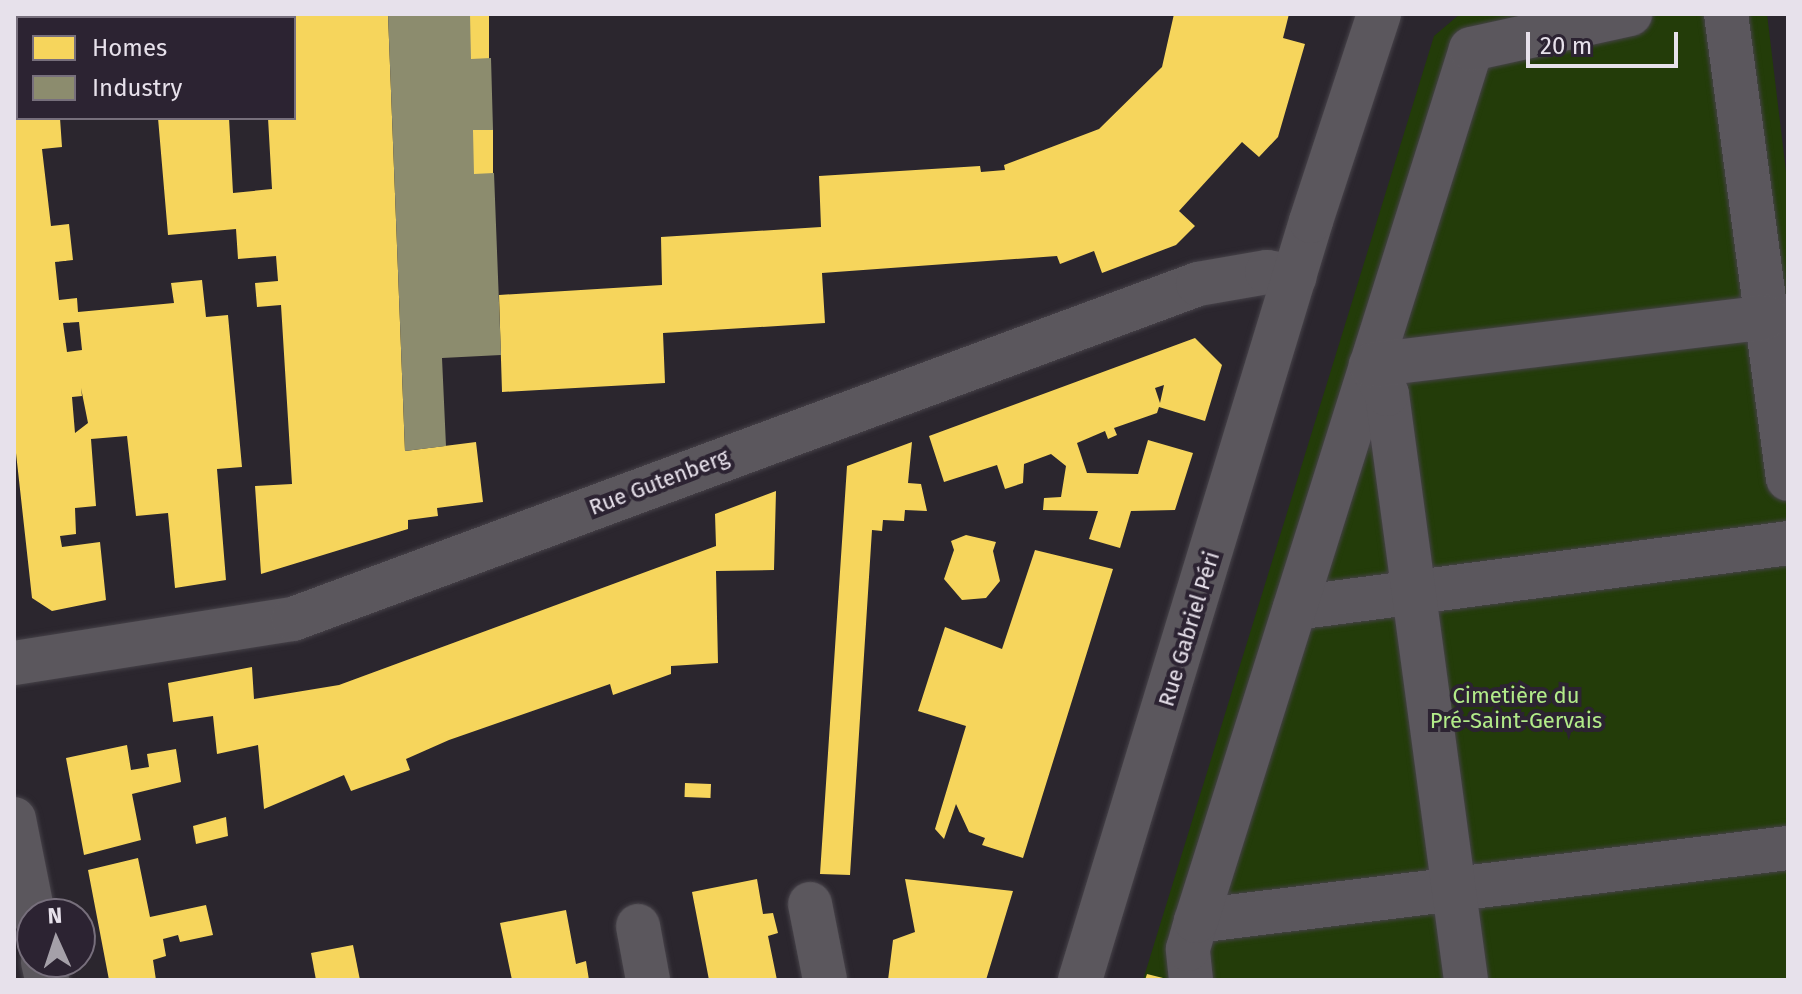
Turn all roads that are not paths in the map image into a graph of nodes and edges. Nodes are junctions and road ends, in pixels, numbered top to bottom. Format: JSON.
{"nodes":[{"id":1,"x":1379,"y":14,"type":"edge"},
{"id":2,"x":1630,"y":14,"type":"edge"},
{"id":3,"x":1726,"y":14,"type":"edge"},
{"id":4,"x":1295,"y":277,"type":"junction"},
{"id":5,"x":1766,"y":317,"type":"junction"},
{"id":6,"x":1371,"y":365,"type":"junction"},
{"id":7,"x":1788,"y":479,"type":"edge"},
{"id":8,"x":1788,"y":543,"type":"edge"},
{"id":9,"x":1417,"y":592,"type":"junction"},
{"id":10,"x":1295,"y":608,"type":"junction"},
{"id":11,"x":14,"y":663,"type":"edge"},
{"id":12,"x":14,"y":819,"type":"edge"},
{"id":13,"x":1788,"y":848,"type":"edge"},
{"id":14,"x":1454,"y":891,"type":"junction"},
{"id":15,"x":30,"y":898,"type":"edge"},
{"id":16,"x":810,"y":904,"type":"dead end"},
{"id":17,"x":1196,"y":921,"type":"junction"},
{"id":18,"x":638,"y":926,"type":"dead end"},
{"id":19,"x":648,"y":980,"type":"edge"},
{"id":20,"x":825,"y":980,"type":"edge"},
{"id":21,"x":1080,"y":980,"type":"edge"},
{"id":22,"x":1191,"y":980,"type":"edge"},
{"id":23,"x":1466,"y":980,"type":"edge"}],
"edges":[{"from":1,"to":4,"type":"street","name":"Rue Gabriel Péri"},
{"from":2,"to":6,"type":"street"},
{"from":3,"to":5,"type":"street"},
{"from":4,"to":11,"type":"street","name":"Rue Gutenberg"},
{"from":4,"to":21,"type":"street","name":"Rue Gabriel Péri"},
{"from":5,"to":6,"type":"street"},
{"from":5,"to":7,"type":"street"},
{"from":6,"to":9,"type":"street"},
{"from":6,"to":10,"type":"street"},
{"from":8,"to":9,"type":"street"},
{"from":9,"to":10,"type":"street"},
{"from":9,"to":14,"type":"street"},
{"from":10,"to":17,"type":"street"},
{"from":12,"to":15,"type":"street"},
{"from":13,"to":14,"type":"street"},
{"from":14,"to":17,"type":"street"},
{"from":14,"to":23,"type":"street"},
{"from":16,"to":20,"type":"street"},
{"from":17,"to":22,"type":"street"},
{"from":18,"to":19,"type":"street"}]}
